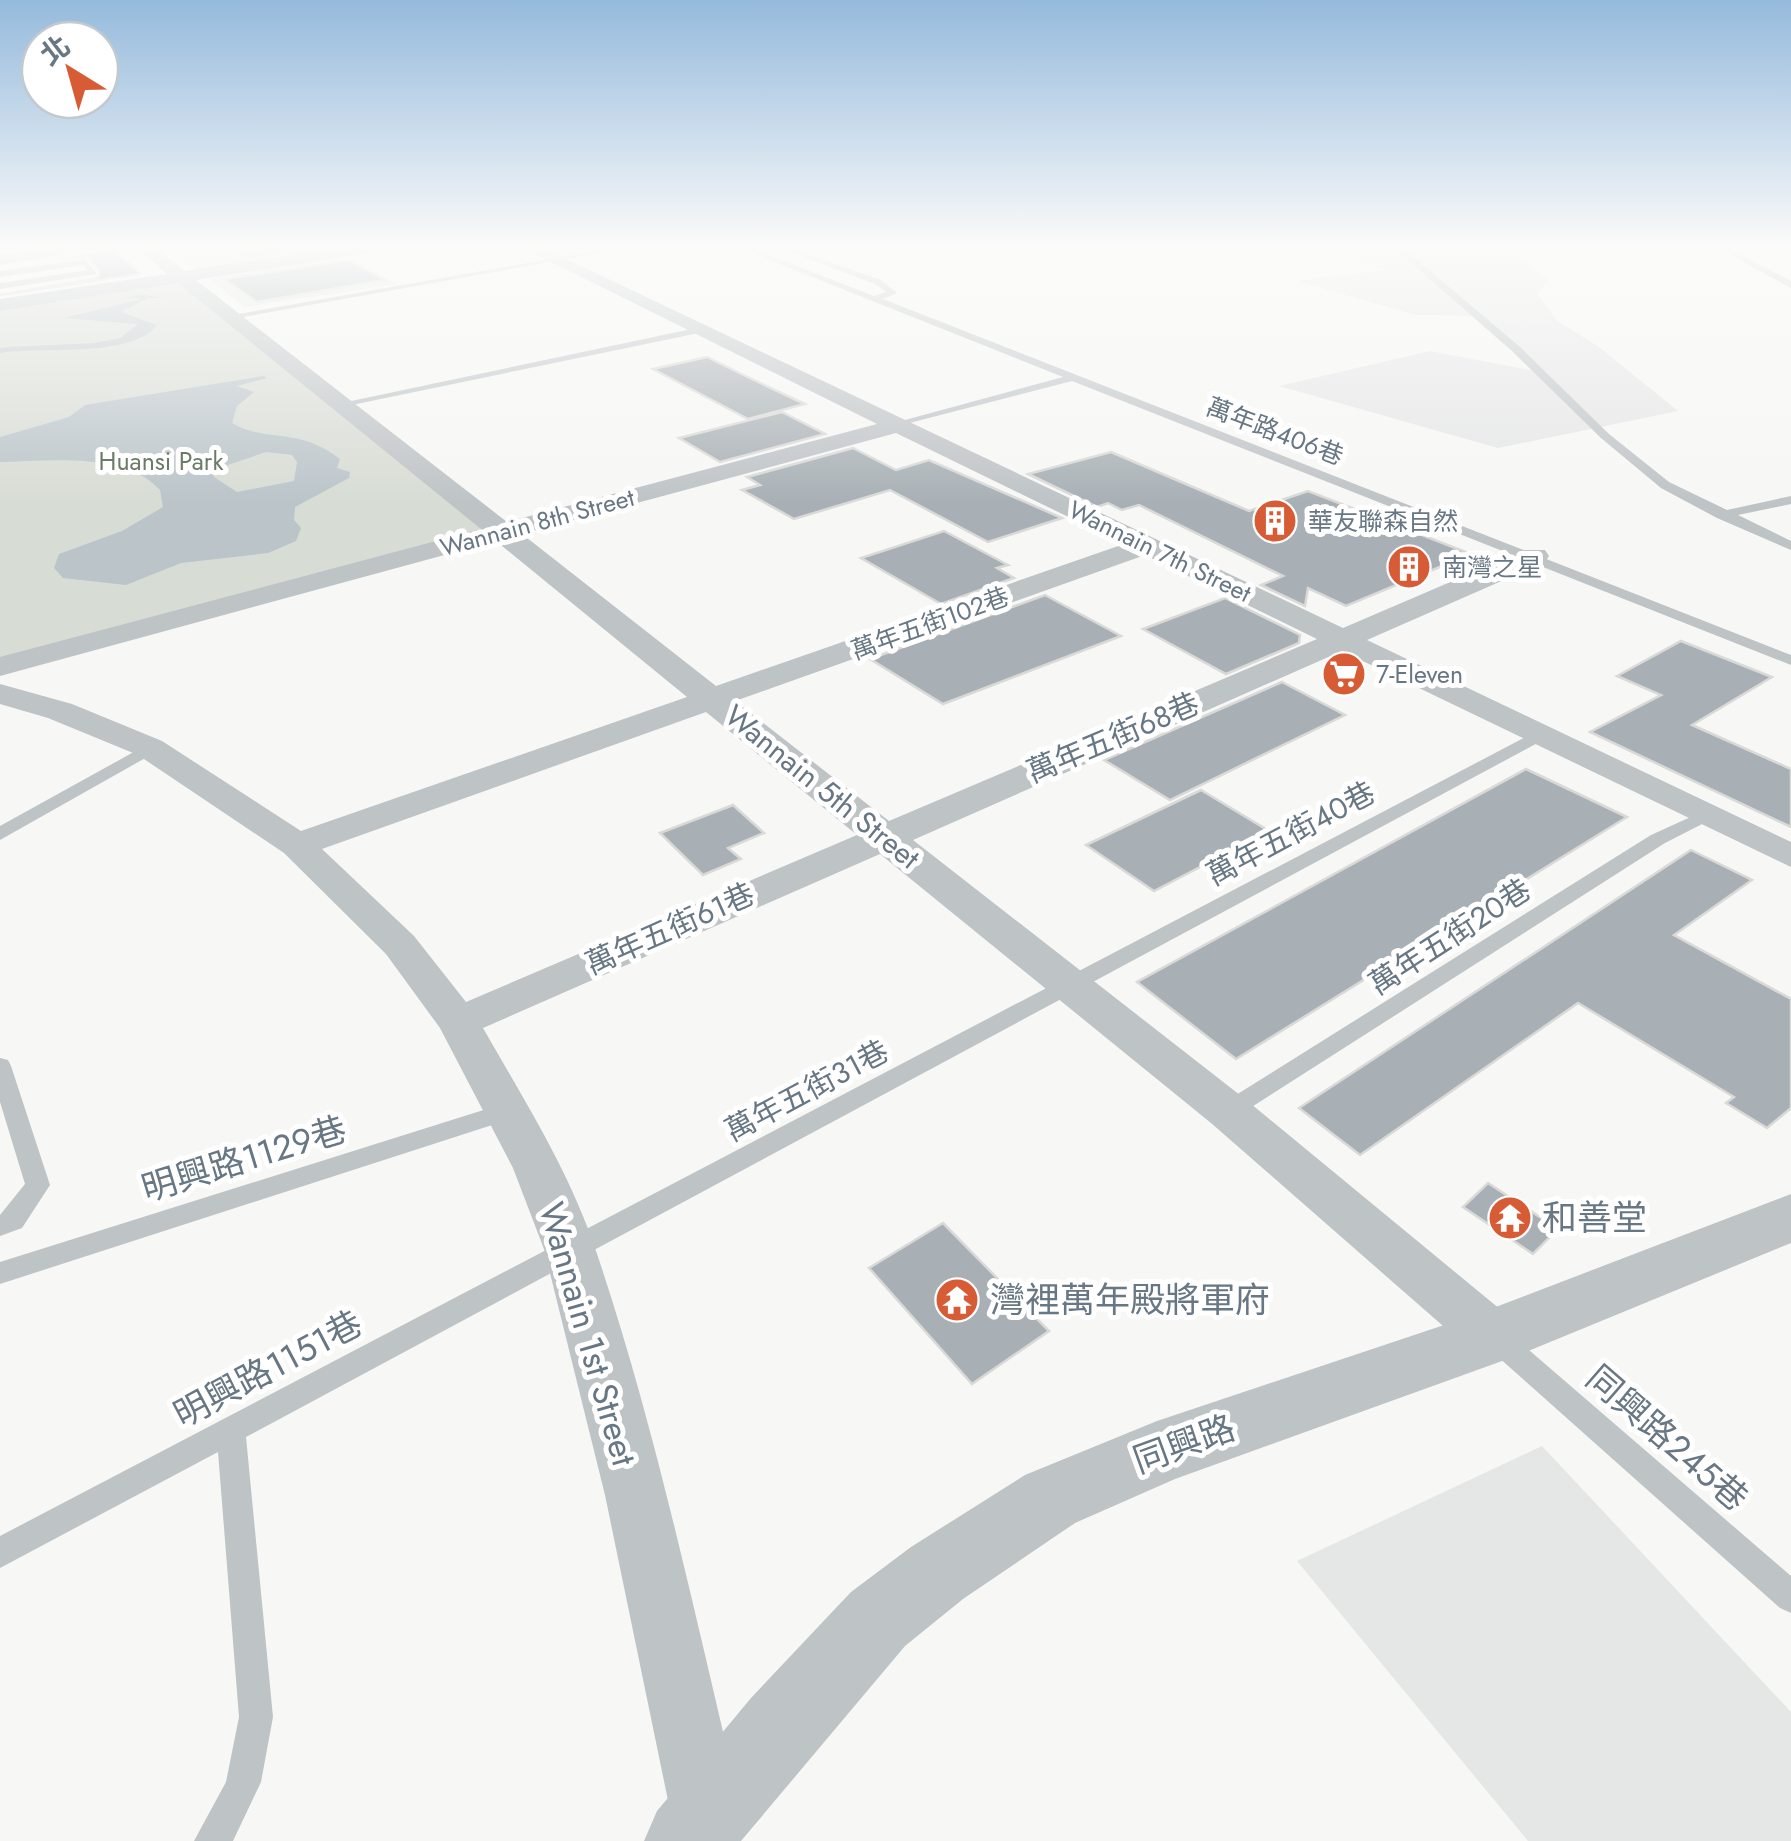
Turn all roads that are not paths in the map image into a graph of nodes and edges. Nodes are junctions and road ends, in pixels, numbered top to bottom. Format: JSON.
{"nodes":[{"id":1,"x":253,"y":333,"type":"edge"},
{"id":2,"x":687,"y":333,"type":"edge"},
{"id":3,"x":707,"y":333,"type":"edge"},
{"id":4,"x":962,"y":333,"type":"edge"},
{"id":5,"x":1497,"y":333,"type":"edge"},
{"id":6,"x":1075,"y":377,"type":"junction"},
{"id":7,"x":342,"y":404,"type":"junction"},
{"id":8,"x":898,"y":425,"type":"junction"},
{"id":9,"x":1791,"y":500,"type":"edge"},
{"id":10,"x":1722,"y":514,"type":"junction"},
{"id":11,"x":502,"y":532,"type":"junction"},
{"id":12,"x":1148,"y":545,"type":"junction"},
{"id":13,"x":1791,"y":546,"type":"edge"},
{"id":14,"x":1534,"y":556,"type":"junction"},
{"id":15,"x":1342,"y":639,"type":"junction"},
{"id":16,"x":1791,"y":660,"type":"edge"},
{"id":17,"x":0,"y":668,"type":"edge"},
{"id":18,"x":0,"y":694,"type":"edge"},
{"id":19,"x":713,"y":700,"type":"junction"},
{"id":20,"x":1539,"y":735,"type":"junction"},
{"id":21,"x":150,"y":748,"type":"junction"},
{"id":22,"x":1706,"y":815,"type":"junction"},
{"id":23,"x":0,"y":834,"type":"edge"},
{"id":24,"x":884,"y":836,"type":"junction"},
{"id":25,"x":297,"y":845,"type":"junction"},
{"id":26,"x":1791,"y":856,"type":"edge"},
{"id":27,"x":1072,"y":986,"type":"junction"},
{"id":28,"x":458,"y":1022,"type":"junction"},
{"id":29,"x":0,"y":1066,"type":"edge"},
{"id":30,"x":508,"y":1111,"type":"junction"},
{"id":31,"x":1228,"y":1111,"type":"junction"},
{"id":32,"x":1791,"y":1218,"type":"edge"},
{"id":33,"x":0,"y":1226,"type":"edge"},
{"id":34,"x":570,"y":1250,"type":"junction"},
{"id":35,"x":0,"y":1273,"type":"edge"},
{"id":36,"x":1492,"y":1336,"type":"junction"},
{"id":37,"x":231,"y":1431,"type":"junction"},
{"id":38,"x":0,"y":1553,"type":"edge"},
{"id":39,"x":1791,"y":1597,"type":"edge"},
{"id":40,"x":697,"y":1828,"type":"edge"},
{"id":41,"x":212,"y":1841,"type":"edge"}],
"edges":[{"from":1,"to":7,"type":"street","name":"Wannain 5th Street"},
{"from":2,"to":7,"type":"lane"},
{"from":3,"to":8,"type":"street","name":"Wannain 7th Street"},
{"from":4,"to":6,"type":"lane","name":"萬年路406巷"},
{"from":5,"to":10,"type":"lane"},
{"from":6,"to":8,"type":"lane","name":"Wannain 8th Street"},
{"from":6,"to":14,"type":"lane","name":"萬年路406巷"},
{"from":7,"to":11,"type":"street","name":"Wannain 5th Street"},
{"from":8,"to":11,"type":"street","name":"Wannain 8th Street"},
{"from":8,"to":12,"type":"street","name":"Wannain 7th Street"},
{"from":9,"to":10,"type":"lane"},
{"from":10,"to":13,"type":"lane"},
{"from":11,"to":17,"type":"street","name":"Wannain 8th Street"},
{"from":11,"to":19,"type":"street","name":"Wannain 5th Street"},
{"from":12,"to":15,"type":"street","name":"Wannain 7th Street"},
{"from":12,"to":19,"type":"street","name":"萬年五街102巷"},
{"from":14,"to":15,"type":"street","name":"萬年五街68巷"},
{"from":14,"to":16,"type":"lane","name":"萬年路406巷"},
{"from":15,"to":20,"type":"street","name":"Wannain 7th Street"},
{"from":15,"to":24,"type":"street","name":"萬年五街68巷"},
{"from":18,"to":21,"type":"street","name":"Wannain 1st Street"},
{"from":19,"to":24,"type":"street","name":"Wannain 5th Street"},
{"from":19,"to":25,"type":"street","name":"萬年五街102巷"},
{"from":20,"to":22,"type":"street","name":"Wannain 7th Street"},
{"from":20,"to":27,"type":"lane","name":"萬年五街40巷"},
{"from":21,"to":23,"type":"lane"},
{"from":21,"to":25,"type":"street","name":"Wannain 1st Street"},
{"from":22,"to":26,"type":"street","name":"Wannain 7th Street"},
{"from":22,"to":31,"type":"lane","name":"萬年五街20巷"},
{"from":24,"to":27,"type":"street","name":"Wannain 5th Street"},
{"from":24,"to":28,"type":"street","name":"萬年五街61巷"},
{"from":25,"to":28,"type":"street","name":"Wannain 1st Street"},
{"from":27,"to":31,"type":"street","name":"Wannain 5th Street"},
{"from":27,"to":34,"type":"lane","name":"萬年五街31巷"},
{"from":28,"to":30,"type":"street","name":"Wannain 1st Street"},
{"from":29,"to":33,"type":"lane"},
{"from":30,"to":34,"type":"street","name":"Wannain 1st Street"},
{"from":30,"to":35,"type":"lane","name":"明興路1129巷"},
{"from":31,"to":36,"type":"street","name":"Wannain 5th Street"},
{"from":32,"to":36,"type":"street","name":"同興路"},
{"from":34,"to":37,"type":"lane","name":"明興路1151巷"},
{"from":34,"to":40,"type":"street","name":"Wannain 1st Street"},
{"from":36,"to":39,"type":"lane","name":"同興路245巷"},
{"from":36,"to":40,"type":"street","name":"同興路"},
{"from":37,"to":38,"type":"lane","name":"明興路1151巷"},
{"from":37,"to":41,"type":"lane"}]}
